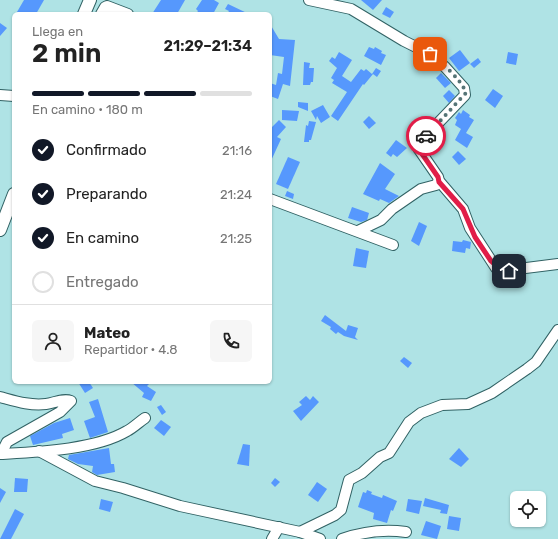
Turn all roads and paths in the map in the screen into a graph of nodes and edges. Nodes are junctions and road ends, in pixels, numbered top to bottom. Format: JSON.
{"nodes":[{"id":1,"x":90,"y":0,"type":"edge"},
{"id":2,"x":309,"y":0,"type":"edge"},
{"id":3,"x":85,"y":12,"type":"edge"},
{"id":4,"x":102,"y":12,"type":"edge"},
{"id":5,"x":123,"y":12,"type":"edge"},
{"id":6,"x":0,"y":95,"type":"edge"},
{"id":7,"x":12,"y":96,"type":"edge"},
{"id":8,"x":439,"y":182,"type":"junction"},
{"id":9,"x":12,"y":199,"type":"edge"},
{"id":10,"x":272,"y":200,"type":"edge"},
{"id":11,"x":0,"y":230,"type":"edge"},
{"id":12,"x":358,"y":231,"type":"junction"},
{"id":13,"x":393,"y":245,"type":"dead end"},
{"id":14,"x":558,"y":264,"type":"edge"},
{"id":15,"x":558,"y":330,"type":"edge"},
{"id":16,"x":0,"y":397,"type":"edge"},
{"id":17,"x":145,"y":418,"type":"dead end"},
{"id":18,"x":39,"y":451,"type":"junction"},
{"id":19,"x":0,"y":454,"type":"edge"},
{"id":20,"x":279,"y":528,"type":"junction"},
{"id":21,"x":300,"y":532,"type":"junction"},
{"id":22,"x":406,"y":532,"type":"dead end"},
{"id":23,"x":272,"y":539,"type":"edge"},
{"id":24,"x":320,"y":539,"type":"edge"},
{"id":25,"x":342,"y":539,"type":"edge"}],
"edges":[{"from":1,"to":3,"type":"main road"},
{"from":2,"to":8,"type":"street"},
{"from":4,"to":5,"type":"street"},
{"from":6,"to":7,"type":"street"},
{"from":8,"to":12,"type":"street"},
{"from":8,"to":14,"type":"street"},
{"from":9,"to":11,"type":"main road"},
{"from":10,"to":12,"type":"street"},
{"from":12,"to":13,"type":"street"},
{"from":15,"to":21,"type":"street"},
{"from":16,"to":19,"type":"street"},
{"from":17,"to":18,"type":"street"},
{"from":18,"to":19,"type":"street"},
{"from":18,"to":20,"type":"street"},
{"from":20,"to":21,"type":"street"},
{"from":20,"to":23,"type":"street"},
{"from":21,"to":24,"type":"street"},
{"from":22,"to":25,"type":"street"}]}
